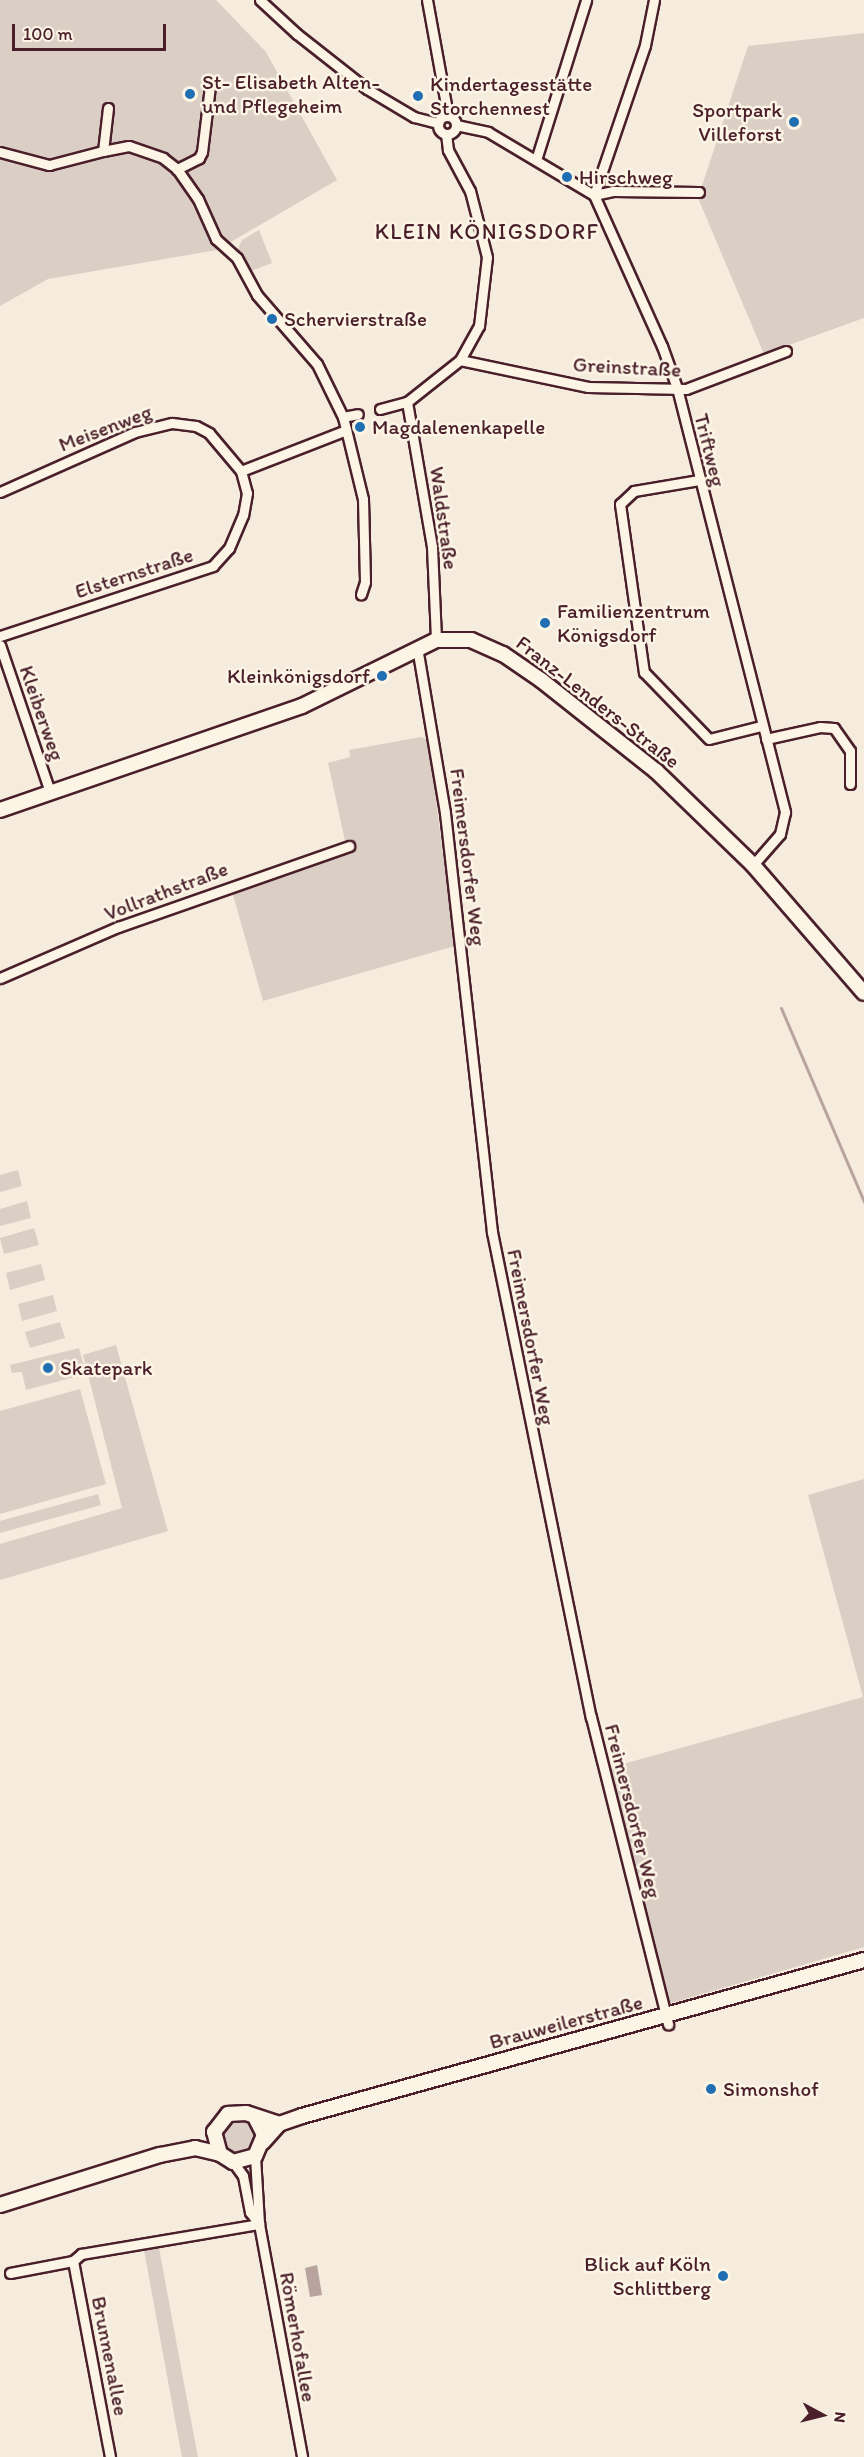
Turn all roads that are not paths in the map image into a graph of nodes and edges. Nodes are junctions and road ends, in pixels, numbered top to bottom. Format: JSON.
{"nodes":[{"id":1,"x":260,"y":0,"type":"edge"},
{"id":2,"x":427,"y":0,"type":"edge"},
{"id":3,"x":586,"y":0,"type":"edge"},
{"id":4,"x":654,"y":0,"type":"edge"},
{"id":5,"x":210,"y":86,"type":"dead end"},
{"id":6,"x":108,"y":108,"type":"dead end"},
{"id":7,"x":448,"y":116,"type":"junction"},
{"id":8,"x":438,"y":123,"type":"junction"},
{"id":9,"x":456,"y":125,"type":"junction"},
{"id":10,"x":446,"y":134,"type":"junction"},
{"id":11,"x":103,"y":151,"type":"junction"},
{"id":12,"x":0,"y":152,"type":"edge"},
{"id":13,"x":536,"y":160,"type":"junction"},
{"id":14,"x":177,"y":169,"type":"junction"},
{"id":15,"x":699,"y":192,"type":"dead end"},
{"id":16,"x":594,"y":195,"type":"junction"},
{"id":17,"x":786,"y":351,"type":"dead end"},
{"id":18,"x":460,"y":360,"type":"junction"},
{"id":19,"x":676,"y":388,"type":"junction"},
{"id":20,"x":407,"y":402,"type":"junction"},
{"id":21,"x":380,"y":409,"type":"dead end"},
{"id":22,"x":358,"y":414,"type":"dead end"},
{"id":23,"x":343,"y":417,"type":"junction"},
{"id":24,"x":346,"y":430,"type":"junction"},
{"id":25,"x":241,"y":471,"type":"junction"},
{"id":26,"x":699,"y":480,"type":"junction"},
{"id":27,"x":0,"y":492,"type":"edge"},
{"id":28,"x":361,"y":594,"type":"dead end"},
{"id":29,"x":0,"y":636,"type":"edge"},
{"id":30,"x":436,"y":640,"type":"junction"},
{"id":31,"x":0,"y":645,"type":"edge"},
{"id":32,"x":417,"y":646,"type":"junction"},
{"id":33,"x":761,"y":726,"type":"junction"},
{"id":34,"x":766,"y":739,"type":"junction"},
{"id":35,"x":850,"y":784,"type":"dead end"},
{"id":36,"x":50,"y":792,"type":"junction"},
{"id":37,"x":0,"y":810,"type":"edge"},
{"id":38,"x":349,"y":846,"type":"dead end"},
{"id":39,"x":753,"y":865,"type":"junction"},
{"id":40,"x":0,"y":978,"type":"edge"},
{"id":41,"x":864,"y":993,"type":"edge"},
{"id":42,"x":864,"y":1960,"type":"edge"},
{"id":43,"x":668,"y":2020,"type":"junction"},
{"id":44,"x":256,"y":2118,"type":"junction"},
{"id":45,"x":279,"y":2124,"type":"junction"},
{"id":46,"x":214,"y":2132,"type":"junction"},
{"id":47,"x":263,"y":2142,"type":"junction"},
{"id":48,"x":195,"y":2148,"type":"junction"},
{"id":49,"x":220,"y":2154,"type":"junction"},
{"id":50,"x":255,"y":2156,"type":"junction"},
{"id":51,"x":233,"y":2162,"type":"junction"},
{"id":52,"x":0,"y":2205,"type":"edge"},
{"id":53,"x":259,"y":2224,"type":"junction"},
{"id":54,"x":74,"y":2261,"type":"junction"},
{"id":55,"x":10,"y":2273,"type":"dead end"},
{"id":56,"x":110,"y":2457,"type":"edge"},
{"id":57,"x":302,"y":2457,"type":"edge"}],
"edges":[{"from":1,"to":8,"type":"street"},
{"from":2,"to":7,"type":"street"},
{"from":3,"to":13,"type":"street"},
{"from":4,"to":16,"type":"street"},
{"from":5,"to":14,"type":"street"},
{"from":6,"to":11,"type":"street"},
{"from":7,"to":8,"type":"street"},
{"from":7,"to":9,"type":"street"},
{"from":8,"to":10,"type":"street"},
{"from":9,"to":10,"type":"street"},
{"from":9,"to":13,"type":"street"},
{"from":10,"to":18,"type":"street"},
{"from":11,"to":12,"type":"street"},
{"from":11,"to":14,"type":"street"},
{"from":13,"to":16,"type":"street"},
{"from":14,"to":23,"type":"street"},
{"from":15,"to":16,"type":"street"},
{"from":16,"to":19,"type":"street","name":"Triftweg"},
{"from":17,"to":19,"type":"street","name":"Greinstraße"},
{"from":18,"to":19,"type":"street","name":"Greinstraße"},
{"from":18,"to":20,"type":"street"},
{"from":19,"to":26,"type":"street","name":"Triftweg"},
{"from":20,"to":21,"type":"street"},
{"from":20,"to":30,"type":"street","name":"Waldstraße"},
{"from":22,"to":23,"type":"street"},
{"from":23,"to":24,"type":"street"},
{"from":24,"to":25,"type":"street"},
{"from":24,"to":28,"type":"street"},
{"from":25,"to":27,"type":"street","name":"Meisenweg"},
{"from":25,"to":29,"type":"street","name":"Elsternstraße"},
{"from":26,"to":33,"type":"street","name":"Triftweg"},
{"from":26,"to":33,"type":"street"},
{"from":30,"to":32,"type":"main road","name":"Franz-Lenders-Straße"},
{"from":30,"to":39,"type":"main road","name":"Franz-Lenders-Straße"},
{"from":31,"to":36,"type":"street","name":"Kleiberweg"},
{"from":32,"to":36,"type":"main road","name":"Franz-Lenders-Straße"},
{"from":32,"to":43,"type":"street","name":"Freimersdorfer Weg"},
{"from":33,"to":34,"type":"street","name":"Triftweg"},
{"from":34,"to":35,"type":"street"},
{"from":34,"to":39,"type":"street","name":"Triftweg"},
{"from":36,"to":37,"type":"main road","name":"Franz-Lenders-Straße"},
{"from":38,"to":40,"type":"street","name":"Vollrathstraße"},
{"from":39,"to":41,"type":"main road","name":"Franz-Lenders-Straße"},
{"from":42,"to":43,"type":"main road","name":"Brauweilerstraße"},
{"from":43,"to":45,"type":"main road","name":"Brauweilerstraße"},
{"from":44,"to":45,"type":"main road"},
{"from":44,"to":46,"type":"main road"},
{"from":44,"to":47,"type":"main road"},
{"from":45,"to":47,"type":"main road"},
{"from":46,"to":48,"type":"main road"},
{"from":46,"to":49,"type":"main road"},
{"from":47,"to":50,"type":"main road"},
{"from":48,"to":49,"type":"main road"},
{"from":48,"to":52,"type":"main road"},
{"from":49,"to":51,"type":"main road"},
{"from":50,"to":51,"type":"main road"},
{"from":50,"to":53,"type":"street","name":"Römerhofallee"},
{"from":51,"to":53,"type":"street","name":"Römerhofallee"},
{"from":53,"to":54,"type":"street"},
{"from":53,"to":57,"type":"street","name":"Römerhofallee"},
{"from":54,"to":55,"type":"street"},
{"from":54,"to":56,"type":"street","name":"Brunnenallee"}]}
